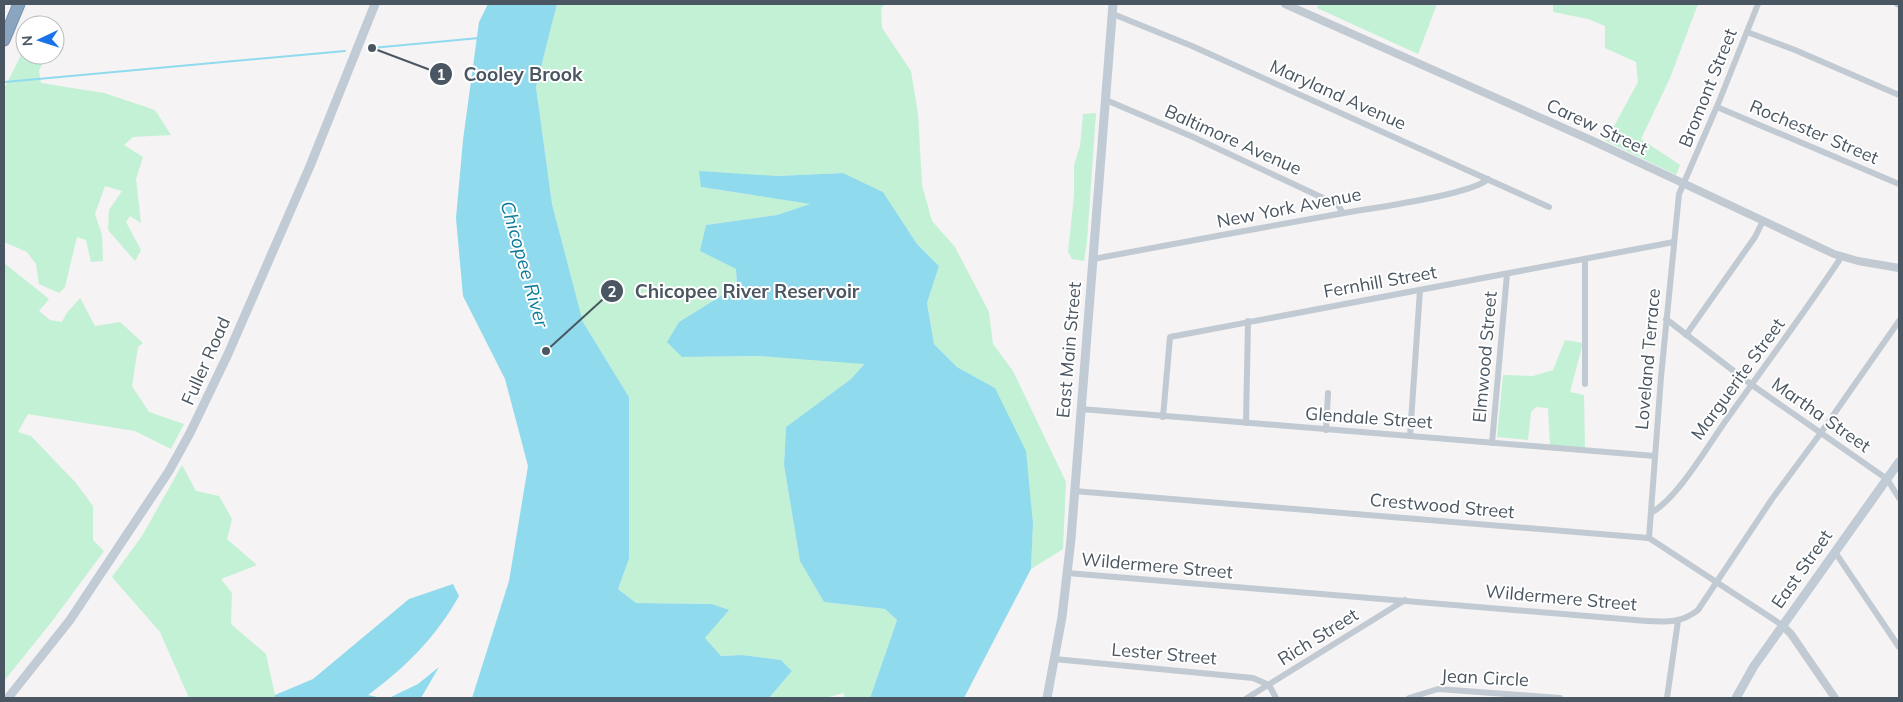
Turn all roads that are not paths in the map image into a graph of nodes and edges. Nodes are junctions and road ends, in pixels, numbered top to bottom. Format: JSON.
{"nodes":[{"id":1,"x":19,"y":4,"type":"edge"},
{"id":2,"x":375,"y":4,"type":"edge"},
{"id":3,"x":1113,"y":4,"type":"edge"},
{"id":4,"x":1285,"y":4,"type":"edge"},
{"id":5,"x":1758,"y":4,"type":"edge"},
{"id":6,"x":1113,"y":14,"type":"junction"},
{"id":7,"x":1747,"y":32,"type":"junction"},
{"id":8,"x":4,"y":40,"type":"edge"},
{"id":9,"x":1899,"y":95,"type":"edge"},
{"id":10,"x":1106,"y":100,"type":"junction"},
{"id":11,"x":1717,"y":107,"type":"junction"},
{"id":12,"x":1488,"y":179,"type":"junction"},
{"id":13,"x":1683,"y":183,"type":"junction"},
{"id":14,"x":1899,"y":184,"type":"edge"},
{"id":15,"x":1549,"y":207,"type":"dead end"},
{"id":16,"x":1343,"y":213,"type":"junction"},
{"id":17,"x":1763,"y":221,"type":"junction"},
{"id":18,"x":1674,"y":242,"type":"junction"},
{"id":19,"x":1842,"y":256,"type":"junction"},
{"id":20,"x":1093,"y":259,"type":"junction"},
{"id":21,"x":1585,"y":260,"type":"junction"},
{"id":22,"x":1899,"y":268,"type":"edge"},
{"id":23,"x":1507,"y":274,"type":"junction"},
{"id":24,"x":1420,"y":290,"type":"junction"},
{"id":25,"x":1666,"y":319,"type":"junction"},
{"id":26,"x":1899,"y":321,"type":"edge"},
{"id":27,"x":1248,"y":322,"type":"junction"},
{"id":28,"x":1686,"y":335,"type":"junction"},
{"id":29,"x":1585,"y":384,"type":"dead end"},
{"id":30,"x":1752,"y":385,"type":"junction"},
{"id":31,"x":1328,"y":392,"type":"dead end"},
{"id":32,"x":1081,"y":409,"type":"junction"},
{"id":33,"x":1162,"y":417,"type":"junction"},
{"id":34,"x":1246,"y":423,"type":"junction"},
{"id":35,"x":1326,"y":430,"type":"junction"},
{"id":36,"x":1820,"y":434,"type":"junction"},
{"id":37,"x":1410,"y":436,"type":"junction"},
{"id":38,"x":1492,"y":443,"type":"junction"},
{"id":39,"x":1655,"y":456,"type":"junction"},
{"id":40,"x":1899,"y":462,"type":"edge"},
{"id":41,"x":1887,"y":479,"type":"junction"},
{"id":42,"x":1074,"y":491,"type":"junction"},
{"id":43,"x":1899,"y":498,"type":"edge"},
{"id":44,"x":1651,"y":513,"type":"junction"},
{"id":45,"x":1649,"y":538,"type":"junction"},
{"id":46,"x":1835,"y":552,"type":"junction"},
{"id":47,"x":1067,"y":574,"type":"junction"},
{"id":48,"x":1716,"y":580,"type":"junction"},
{"id":49,"x":1405,"y":600,"type":"junction"},
{"id":50,"x":1678,"y":621,"type":"junction"},
{"id":51,"x":1782,"y":626,"type":"junction"},
{"id":52,"x":1899,"y":648,"type":"edge"},
{"id":53,"x":1054,"y":659,"type":"junction"},
{"id":54,"x":1269,"y":685,"type":"junction"},
{"id":55,"x":1538,"y":697,"type":"edge"},
{"id":56,"x":8,"y":698,"type":"edge"},
{"id":57,"x":1047,"y":698,"type":"edge"},
{"id":58,"x":1247,"y":698,"type":"edge"},
{"id":59,"x":1276,"y":698,"type":"edge"},
{"id":60,"x":1409,"y":698,"type":"edge"},
{"id":61,"x":1560,"y":698,"type":"edge"},
{"id":62,"x":1667,"y":698,"type":"edge"},
{"id":63,"x":1736,"y":698,"type":"edge"},
{"id":64,"x":1835,"y":698,"type":"edge"}],
"edges":[{"from":1,"to":8,"type":"highway"},
{"from":2,"to":56,"type":"main road","name":"Fuller Road"},
{"from":3,"to":6,"type":"main road","name":"East Main Street"},
{"from":4,"to":13,"type":"street","name":"Carew Street"},
{"from":5,"to":7,"type":"street","name":"Bromont Street"},
{"from":6,"to":10,"type":"main road","name":"East Main Street"},
{"from":6,"to":12,"type":"street","name":"Maryland Avenue"},
{"from":7,"to":9,"type":"street"},
{"from":7,"to":11,"type":"street","name":"Bromont Street"},
{"from":10,"to":16,"type":"street","name":"Baltimore Avenue"},
{"from":10,"to":20,"type":"main road","name":"East Main Street"},
{"from":11,"to":13,"type":"street","name":"Bromont Street"},
{"from":11,"to":14,"type":"street","name":"Rochester Street"},
{"from":12,"to":15,"type":"street","name":"Maryland Avenue"},
{"from":12,"to":16,"type":"street","name":"New York Avenue"},
{"from":13,"to":17,"type":"street","name":"Carew Street"},
{"from":13,"to":18,"type":"street","name":"Loveland Terrace"},
{"from":16,"to":20,"type":"street","name":"New York Avenue"},
{"from":17,"to":19,"type":"street","name":"Carew Street"},
{"from":17,"to":28,"type":"street"},
{"from":18,"to":21,"type":"street","name":"Fernhill Street"},
{"from":18,"to":25,"type":"street","name":"Loveland Terrace"},
{"from":19,"to":22,"type":"street","name":"Carew Street"},
{"from":19,"to":30,"type":"street","name":"Marguerite Street"},
{"from":20,"to":32,"type":"main road","name":"East Main Street"},
{"from":21,"to":23,"type":"street","name":"Fernhill Street"},
{"from":21,"to":29,"type":"street"},
{"from":23,"to":24,"type":"street","name":"Fernhill Street"},
{"from":23,"to":38,"type":"street","name":"Elmwood Street"},
{"from":24,"to":27,"type":"street","name":"Fernhill Street"},
{"from":24,"to":37,"type":"street"},
{"from":25,"to":28,"type":"street","name":"Martha Street"},
{"from":25,"to":39,"type":"street","name":"Loveland Terrace"},
{"from":26,"to":36,"type":"street"},
{"from":27,"to":33,"type":"street","name":"Fernhill Street"},
{"from":27,"to":34,"type":"street"},
{"from":28,"to":30,"type":"street","name":"Martha Street"},
{"from":30,"to":36,"type":"street","name":"Martha Street"},
{"from":30,"to":44,"type":"street","name":"Marguerite Street"},
{"from":31,"to":35,"type":"street"},
{"from":32,"to":33,"type":"street","name":"Glendale Street"},
{"from":32,"to":42,"type":"main road","name":"East Main Street"},
{"from":33,"to":34,"type":"street","name":"Glendale Street"},
{"from":34,"to":35,"type":"street","name":"Glendale Street"},
{"from":35,"to":37,"type":"street","name":"Glendale Street"},
{"from":36,"to":41,"type":"street","name":"Martha Street"},
{"from":36,"to":48,"type":"street"},
{"from":37,"to":38,"type":"street","name":"Glendale Street"},
{"from":38,"to":39,"type":"street","name":"Glendale Street"},
{"from":39,"to":44,"type":"street","name":"Loveland Terrace"},
{"from":40,"to":41,"type":"main road","name":"East Street"},
{"from":41,"to":43,"type":"street"},
{"from":41,"to":46,"type":"main road","name":"East Street"},
{"from":42,"to":45,"type":"street","name":"Crestwood Street"},
{"from":42,"to":47,"type":"main road","name":"East Main Street"},
{"from":44,"to":45,"type":"street","name":"Loveland Terrace"},
{"from":45,"to":48,"type":"street","name":"Crestwood Street"},
{"from":46,"to":51,"type":"main road","name":"East Street"},
{"from":46,"to":52,"type":"street"},
{"from":47,"to":49,"type":"street","name":"Wildermere Street"},
{"from":47,"to":53,"type":"main road","name":"East Main Street"},
{"from":48,"to":50,"type":"street"},
{"from":48,"to":51,"type":"street","name":"Crestwood Street"},
{"from":49,"to":50,"type":"street","name":"Wildermere Street"},
{"from":49,"to":54,"type":"street","name":"Rich Street"},
{"from":50,"to":62,"type":"street"},
{"from":51,"to":63,"type":"main road","name":"East Street"},
{"from":51,"to":64,"type":"street"},
{"from":53,"to":54,"type":"street","name":"Lester Street"},
{"from":53,"to":57,"type":"main road","name":"East Main Street"},
{"from":54,"to":58,"type":"street","name":"Rich Street"},
{"from":54,"to":59,"type":"street"},
{"from":55,"to":60,"type":"street","name":"Jean Circle"},
{"from":55,"to":61,"type":"street","name":"Jean Circle"}]}
